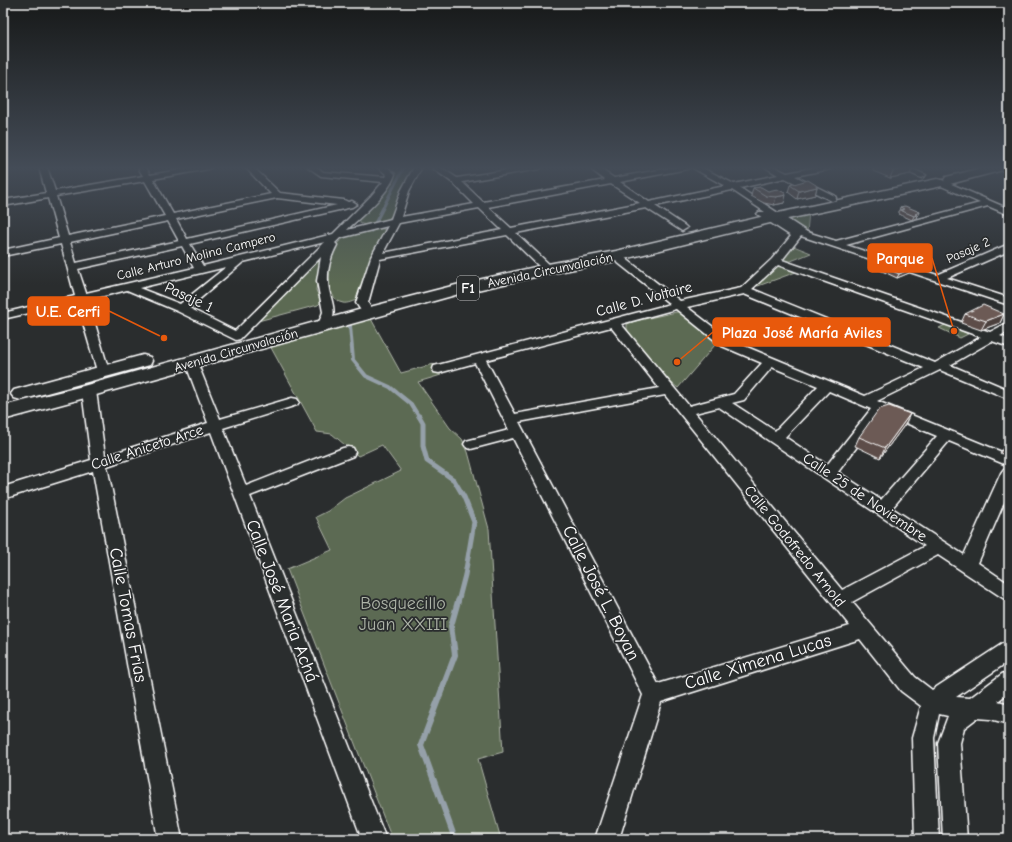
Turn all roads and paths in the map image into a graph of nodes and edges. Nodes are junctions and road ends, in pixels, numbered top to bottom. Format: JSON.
{"nodes":[{"id":1,"x":55,"y":206,"type":"edge"},
{"id":2,"x":165,"y":206,"type":"edge"},
{"id":3,"x":225,"y":206,"type":"edge"},
{"id":4,"x":342,"y":206,"type":"edge"},
{"id":5,"x":366,"y":206,"type":"edge"},
{"id":6,"x":400,"y":206,"type":"edge"},
{"id":7,"x":469,"y":206,"type":"edge"},
{"id":8,"x":483,"y":206,"type":"edge"},
{"id":9,"x":639,"y":206,"type":"edge"},
{"id":10,"x":648,"y":206,"type":"edge"},
{"id":11,"x":759,"y":206,"type":"edge"},
{"id":12,"x":802,"y":206,"type":"edge"},
{"id":13,"x":808,"y":206,"type":"edge"},
{"id":14,"x":977,"y":206,"type":"edge"},
{"id":15,"x":996,"y":206,"type":"edge"},
{"id":16,"x":1009,"y":212,"type":"edge"},
{"id":17,"x":770,"y":215,"type":"junction"},
{"id":18,"x":172,"y":218,"type":"junction"},
{"id":19,"x":352,"y":220,"type":"junction"},
{"id":20,"x":395,"y":221,"type":"junction"},
{"id":21,"x":372,"y":227,"type":"junction"},
{"id":22,"x":682,"y":228,"type":"junction"},
{"id":23,"x":508,"y":232,"type":"junction"},
{"id":24,"x":337,"y":236,"type":"junction"},
{"id":25,"x":65,"y":240,"type":"junction"},
{"id":26,"x":185,"y":243,"type":"junction"},
{"id":27,"x":834,"y":245,"type":"junction"},
{"id":28,"x":1009,"y":247,"type":"edge"},
{"id":29,"x":3,"y":253,"type":"edge"},
{"id":30,"x":616,"y":256,"type":"junction"},
{"id":31,"x":376,"y":257,"type":"junction"},
{"id":32,"x":242,"y":259,"type":"junction"},
{"id":33,"x":776,"y":261,"type":"junction"},
{"id":34,"x":544,"y":265,"type":"junction"},
{"id":35,"x":72,"y":267,"type":"junction"},
{"id":36,"x":200,"y":270,"type":"junction"},
{"id":37,"x":938,"y":278,"type":"junction"},
{"id":38,"x":128,"y":287,"type":"junction"},
{"id":39,"x":745,"y":290,"type":"junction"},
{"id":40,"x":83,"y":297,"type":"junction"},
{"id":41,"x":1009,"y":302,"type":"edge"},
{"id":42,"x":679,"y":305,"type":"junction"},
{"id":43,"x":365,"y":308,"type":"junction"},
{"id":44,"x":181,"y":309,"type":"junction"},
{"id":45,"x":3,"y":316,"type":"edge"},
{"id":46,"x":327,"y":318,"type":"junction"},
{"id":47,"x":614,"y":323,"type":"junction"},
{"id":48,"x":1009,"y":326,"type":"edge"},
{"id":49,"x":990,"y":337,"type":"junction"},
{"id":50,"x":240,"y":342,"type":"junction"},
{"id":51,"x":1009,"y":343,"type":"edge"},
{"id":52,"x":479,"y":358,"type":"junction"},
{"id":53,"x":770,"y":361,"type":"junction"},
{"id":54,"x":191,"y":362,"type":"junction"},
{"id":55,"x":937,"y":366,"type":"junction"},
{"id":56,"x":439,"y":368,"type":"dead end"},
{"id":57,"x":103,"y":372,"type":"junction"},
{"id":58,"x":827,"y":385,"type":"junction"},
{"id":59,"x":669,"y":390,"type":"junction"},
{"id":60,"x":89,"y":391,"type":"junction"},
{"id":61,"x":1009,"y":395,"type":"edge"},
{"id":62,"x":3,"y":399,"type":"edge"},
{"id":63,"x":866,"y":401,"type":"junction"},
{"id":64,"x":292,"y":402,"type":"dead end"},
{"id":65,"x":721,"y":402,"type":"junction"},
{"id":66,"x":880,"y":407,"type":"junction"},
{"id":67,"x":684,"y":411,"type":"junction"},
{"id":68,"x":3,"y":413,"type":"edge"},
{"id":69,"x":214,"y":425,"type":"junction"},
{"id":70,"x":515,"y":425,"type":"junction"},
{"id":71,"x":946,"y":435,"type":"junction"},
{"id":72,"x":776,"y":438,"type":"junction"},
{"id":73,"x":471,"y":444,"type":"dead end"},
{"id":74,"x":348,"y":452,"type":"dead end"},
{"id":75,"x":1009,"y":461,"type":"edge"},
{"id":76,"x":99,"y":464,"type":"junction"},
{"id":77,"x":829,"y":473,"type":"junction"},
{"id":78,"x":1009,"y":473,"type":"edge"},
{"id":79,"x":3,"y":493,"type":"edge"},
{"id":80,"x":241,"y":494,"type":"junction"},
{"id":81,"x":882,"y":509,"type":"junction"},
{"id":82,"x":939,"y":546,"type":"junction"},
{"id":83,"x":968,"y":566,"type":"junction"},
{"id":84,"x":1009,"y":593,"type":"edge"},
{"id":85,"x":839,"y":600,"type":"junction"},
{"id":86,"x":864,"y":630,"type":"junction"},
{"id":87,"x":1009,"y":650,"type":"edge"},
{"id":88,"x":1009,"y":680,"type":"edge"},
{"id":89,"x":653,"y":695,"type":"junction"},
{"id":90,"x":932,"y":702,"type":"junction"},
{"id":91,"x":973,"y":708,"type":"junction"},
{"id":92,"x":1009,"y":714,"type":"edge"},
{"id":93,"x":170,"y":839,"type":"edge"},
{"id":94,"x":374,"y":839,"type":"edge"},
{"id":95,"x":607,"y":839,"type":"edge"},
{"id":96,"x":927,"y":839,"type":"edge"},
{"id":97,"x":955,"y":839,"type":"edge"}],
"edges":[{"from":1,"to":25,"type":"street"},
{"from":2,"to":18,"type":"street"},
{"from":3,"to":18,"type":"street"},
{"from":4,"to":26,"type":"street"},
{"from":5,"to":19,"type":"street"},
{"from":6,"to":20,"type":"street"},
{"from":7,"to":20,"type":"street","name":"Calle Arturo Molina Campero"},
{"from":8,"to":23,"type":"street"},
{"from":9,"to":23,"type":"street"},
{"from":10,"to":22,"type":"street"},
{"from":11,"to":17,"type":"street"},
{"from":12,"to":17,"type":"highway","name":"Avenida Circunvalación","number":"F1"},
{"from":13,"to":17,"type":"highway","name":"Avenida Circunvalación","number":"F1"},
{"from":14,"to":27,"type":"street"},
{"from":15,"to":16,"type":"street"},
{"from":17,"to":22,"type":"highway","name":"Avenida Circunvalación","number":"F1"},
{"from":17,"to":27,"type":"street"},
{"from":17,"to":30,"type":"highway","name":"Avenida Circunvalación","number":"F1"},
{"from":17,"to":33,"type":"street"},
{"from":18,"to":25,"type":"street"},
{"from":18,"to":26,"type":"street"},
{"from":19,"to":21,"type":"street"},
{"from":19,"to":24,"type":"street"},
{"from":20,"to":21,"type":"street","name":"Calle Arturo Molina Campero"},
{"from":20,"to":31,"type":"street"},
{"from":21,"to":24,"type":"street","name":"Calle Arturo Molina Campero"},
{"from":22,"to":34,"type":"highway","name":"Avenida Circunvalación","number":"F1"},
{"from":23,"to":31,"type":"street"},
{"from":23,"to":34,"type":"street"},
{"from":24,"to":32,"type":"street","name":"Calle Arturo Molina Campero"},
{"from":24,"to":46,"type":"street"},
{"from":24,"to":50,"type":"street"},
{"from":25,"to":29,"type":"street"},
{"from":25,"to":35,"type":"street"},
{"from":26,"to":35,"type":"street"},
{"from":26,"to":36,"type":"street"},
{"from":27,"to":37,"type":"street"},
{"from":28,"to":37,"type":"street","name":"Pasaje 2"},
{"from":30,"to":34,"type":"highway","name":"Avenida Circunvalación","number":"F1"},
{"from":30,"to":42,"type":"street"},
{"from":31,"to":43,"type":"street"},
{"from":32,"to":36,"type":"street","name":"Calle Arturo Molina Campero"},
{"from":32,"to":44,"type":"street"},
{"from":33,"to":39,"type":"street"},
{"from":33,"to":49,"type":"street"},
{"from":34,"to":43,"type":"highway","name":"Avenida Circunvalación","number":"F1"},
{"from":35,"to":40,"type":"street"},
{"from":36,"to":38,"type":"street","name":"Calle Arturo Molina Campero"},
{"from":37,"to":41,"type":"street"},
{"from":38,"to":40,"type":"street","name":"Calle Arturo Molina Campero"},
{"from":38,"to":44,"type":"street","name":"Pasaje 1"},
{"from":39,"to":42,"type":"street","name":"Calle D. Voltaire"},
{"from":39,"to":55,"type":"street"},
{"from":40,"to":45,"type":"street","name":"Calle Arturo Molina Campero"},
{"from":40,"to":57,"type":"street"},
{"from":42,"to":47,"type":"street","name":"Calle D. Voltaire"},
{"from":42,"to":53,"type":"street"},
{"from":43,"to":46,"type":"highway","name":"Avenida Circunvalación","number":"F1"},
{"from":44,"to":50,"type":"street","name":"Pasaje 1"},
{"from":46,"to":50,"type":"highway","name":"Avenida Circunvalación","number":"F1"},
{"from":47,"to":52,"type":"street","name":"Calle D. Voltaire"},
{"from":47,"to":59,"type":"street","name":"Calle Godofredo Arnold"},
{"from":48,"to":49,"type":"street"},
{"from":49,"to":51,"type":"street"},
{"from":49,"to":55,"type":"street"},
{"from":50,"to":54,"type":"highway","name":"Avenida Circunvalación","number":"F1"},
{"from":50,"to":57,"type":"highway","name":"Avenida Circunvalación","number":"F1"},
{"from":52,"to":56,"type":"street","name":"Calle D. Voltaire"},
{"from":52,"to":70,"type":"street","name":"Calle José L. Boyan"},
{"from":53,"to":58,"type":"street"},
{"from":53,"to":65,"type":"street"},
{"from":54,"to":60,"type":"highway","name":"Avenida Circunvalación","number":"F1"},
{"from":54,"to":69,"type":"street","name":"Calle José Maria Achá"},
{"from":55,"to":61,"type":"street"},
{"from":55,"to":63,"type":"street"},
{"from":57,"to":62,"type":"highway","name":"Avenida Circunvalación","number":"F1"},
{"from":58,"to":63,"type":"street"},
{"from":58,"to":72,"type":"street"},
{"from":59,"to":67,"type":"street","name":"Calle Godofredo Arnold"},
{"from":59,"to":70,"type":"street"},
{"from":60,"to":68,"type":"highway","name":"Avenida Circunvalación","number":"F1"},
{"from":60,"to":76,"type":"street","name":"Calle Tomas Frias"},
{"from":63,"to":66,"type":"street"},
{"from":64,"to":69,"type":"street","name":"Calle Aniceto Arce"},
{"from":65,"to":67,"type":"street"},
{"from":65,"to":72,"type":"street","name":"Calle 25 de Noviembre"},
{"from":66,"to":71,"type":"street"},
{"from":66,"to":77,"type":"street"},
{"from":67,"to":85,"type":"street","name":"Calle Godofredo Arnold"},
{"from":69,"to":76,"type":"street","name":"Calle Aniceto Arce"},
{"from":69,"to":80,"type":"street","name":"Calle José Maria Achá"},
{"from":70,"to":73,"type":"street"},
{"from":70,"to":89,"type":"street","name":"Calle José L. Boyan"},
{"from":71,"to":75,"type":"street"},
{"from":71,"to":81,"type":"street"},
{"from":72,"to":77,"type":"street","name":"Calle 25 de Noviembre"},
{"from":74,"to":80,"type":"street"},
{"from":76,"to":79,"type":"street","name":"Calle Aniceto Arce"},
{"from":76,"to":93,"type":"street","name":"Calle Tomas Frias"},
{"from":77,"to":81,"type":"street","name":"Calle 25 de Noviembre"},
{"from":78,"to":83,"type":"street"},
{"from":80,"to":94,"type":"street","name":"Calle José Maria Achá"},
{"from":81,"to":82,"type":"street","name":"Calle 25 de Noviembre"},
{"from":82,"to":83,"type":"street","name":"Calle 25 de Noviembre"},
{"from":82,"to":85,"type":"street"},
{"from":83,"to":84,"type":"street","name":"Calle 25 de Noviembre"},
{"from":85,"to":86,"type":"street","name":"Calle Godofredo Arnold"},
{"from":86,"to":89,"type":"street","name":"Calle Ximena Lucas"},
{"from":86,"to":90,"type":"street","name":"Calle Godofredo Arnold"},
{"from":87,"to":90,"type":"street"},
{"from":88,"to":91,"type":"street"},
{"from":89,"to":95,"type":"street"},
{"from":90,"to":91,"type":"street","name":"Calle Godofredo Arnold"},
{"from":90,"to":96,"type":"street"},
{"from":91,"to":92,"type":"street","name":"Calle Godofredo Arnold"},
{"from":91,"to":97,"type":"street"}]}
